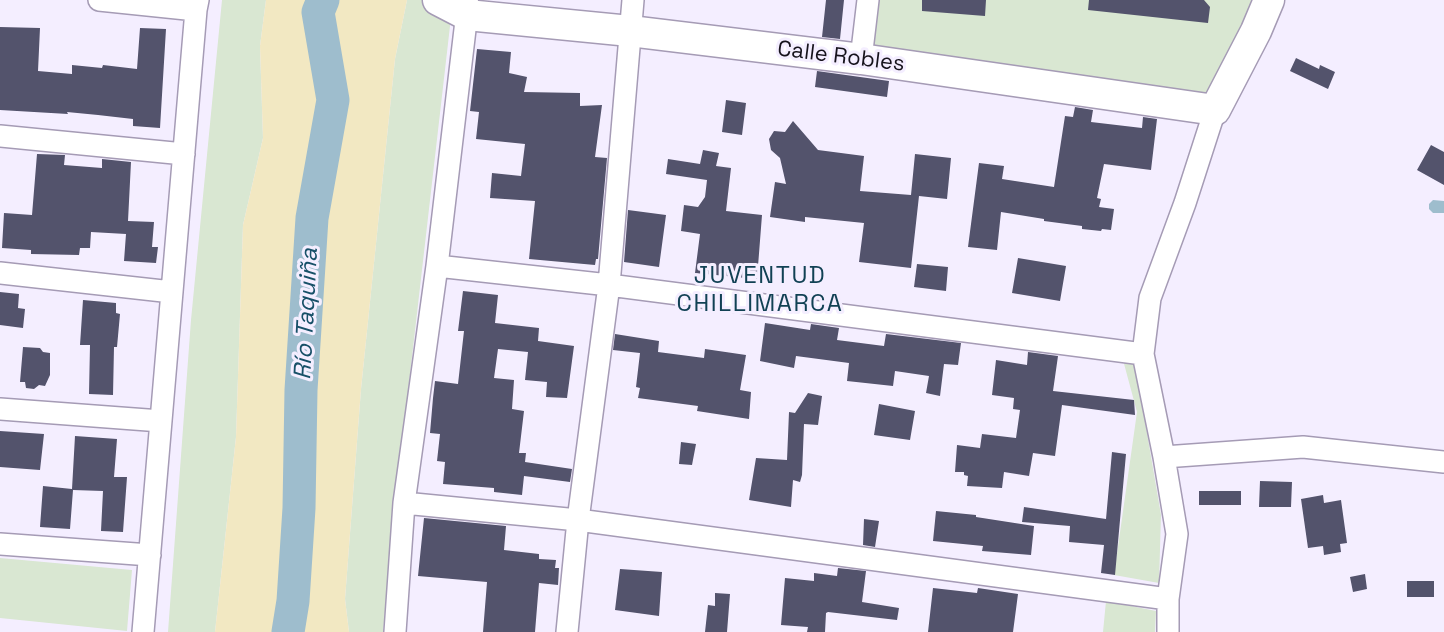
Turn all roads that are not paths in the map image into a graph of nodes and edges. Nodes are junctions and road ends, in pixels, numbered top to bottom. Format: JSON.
{"nodes":[{"id":1,"x":99,"y":0,"type":"edge"},
{"id":2,"x":438,"y":0,"type":"edge"},
{"id":3,"x":633,"y":0,"type":"edge"},
{"id":4,"x":868,"y":0,"type":"edge"},
{"id":5,"x":1269,"y":0,"type":"edge"},
{"id":6,"x":197,"y":5,"type":"edge"},
{"id":7,"x":468,"y":8,"type":"edge"},
{"id":8,"x":630,"y":31,"type":"junction"},
{"id":9,"x":861,"y":59,"type":"junction"},
{"id":10,"x":1215,"y":110,"type":"junction"},
{"id":11,"x":0,"y":136,"type":"edge"},
{"id":12,"x":184,"y":154,"type":"junction"},
{"id":13,"x":437,"y":266,"type":"junction"},
{"id":14,"x":0,"y":273,"type":"edge"},
{"id":15,"x":609,"y":285,"type":"junction"},
{"id":16,"x":172,"y":292,"type":"junction"},
{"id":17,"x":1143,"y":354,"type":"junction"},
{"id":18,"x":0,"y":409,"type":"edge"},
{"id":19,"x":161,"y":421,"type":"junction"},
{"id":20,"x":1164,"y":457,"type":"junction"},
{"id":21,"x":1444,"y":462,"type":"edge"},
{"id":22,"x":404,"y":502,"type":"junction"},
{"id":23,"x":578,"y":520,"type":"junction"},
{"id":24,"x":0,"y":544,"type":"edge"},
{"id":25,"x":150,"y":555,"type":"junction"},
{"id":26,"x":1168,"y":599,"type":"junction"},
{"id":27,"x":143,"y":632,"type":"edge"},
{"id":28,"x":395,"y":632,"type":"edge"},
{"id":29,"x":567,"y":632,"type":"edge"},
{"id":30,"x":1167,"y":632,"type":"edge"}],
"edges":[{"from":1,"to":6,"type":"street"},
{"from":2,"to":7,"type":"street"},
{"from":3,"to":8,"type":"street"},
{"from":4,"to":9,"type":"street"},
{"from":5,"to":10,"type":"street"},
{"from":6,"to":12,"type":"street"},
{"from":7,"to":8,"type":"street","name":"Calle Robles"},
{"from":7,"to":13,"type":"street"},
{"from":8,"to":9,"type":"street","name":"Calle Robles"},
{"from":8,"to":15,"type":"street"},
{"from":9,"to":10,"type":"street","name":"Calle Robles"},
{"from":10,"to":17,"type":"street"},
{"from":11,"to":12,"type":"street"},
{"from":12,"to":16,"type":"street"},
{"from":13,"to":15,"type":"street"},
{"from":13,"to":22,"type":"street"},
{"from":14,"to":16,"type":"street"},
{"from":15,"to":17,"type":"street"},
{"from":15,"to":23,"type":"street"},
{"from":16,"to":19,"type":"street"},
{"from":17,"to":20,"type":"street"},
{"from":18,"to":19,"type":"street"},
{"from":19,"to":25,"type":"street"},
{"from":20,"to":21,"type":"street"},
{"from":20,"to":26,"type":"street"},
{"from":22,"to":23,"type":"street"},
{"from":22,"to":28,"type":"street"},
{"from":23,"to":26,"type":"street"},
{"from":23,"to":29,"type":"street"},
{"from":24,"to":25,"type":"street"},
{"from":25,"to":27,"type":"street"},
{"from":26,"to":30,"type":"street"}]}
